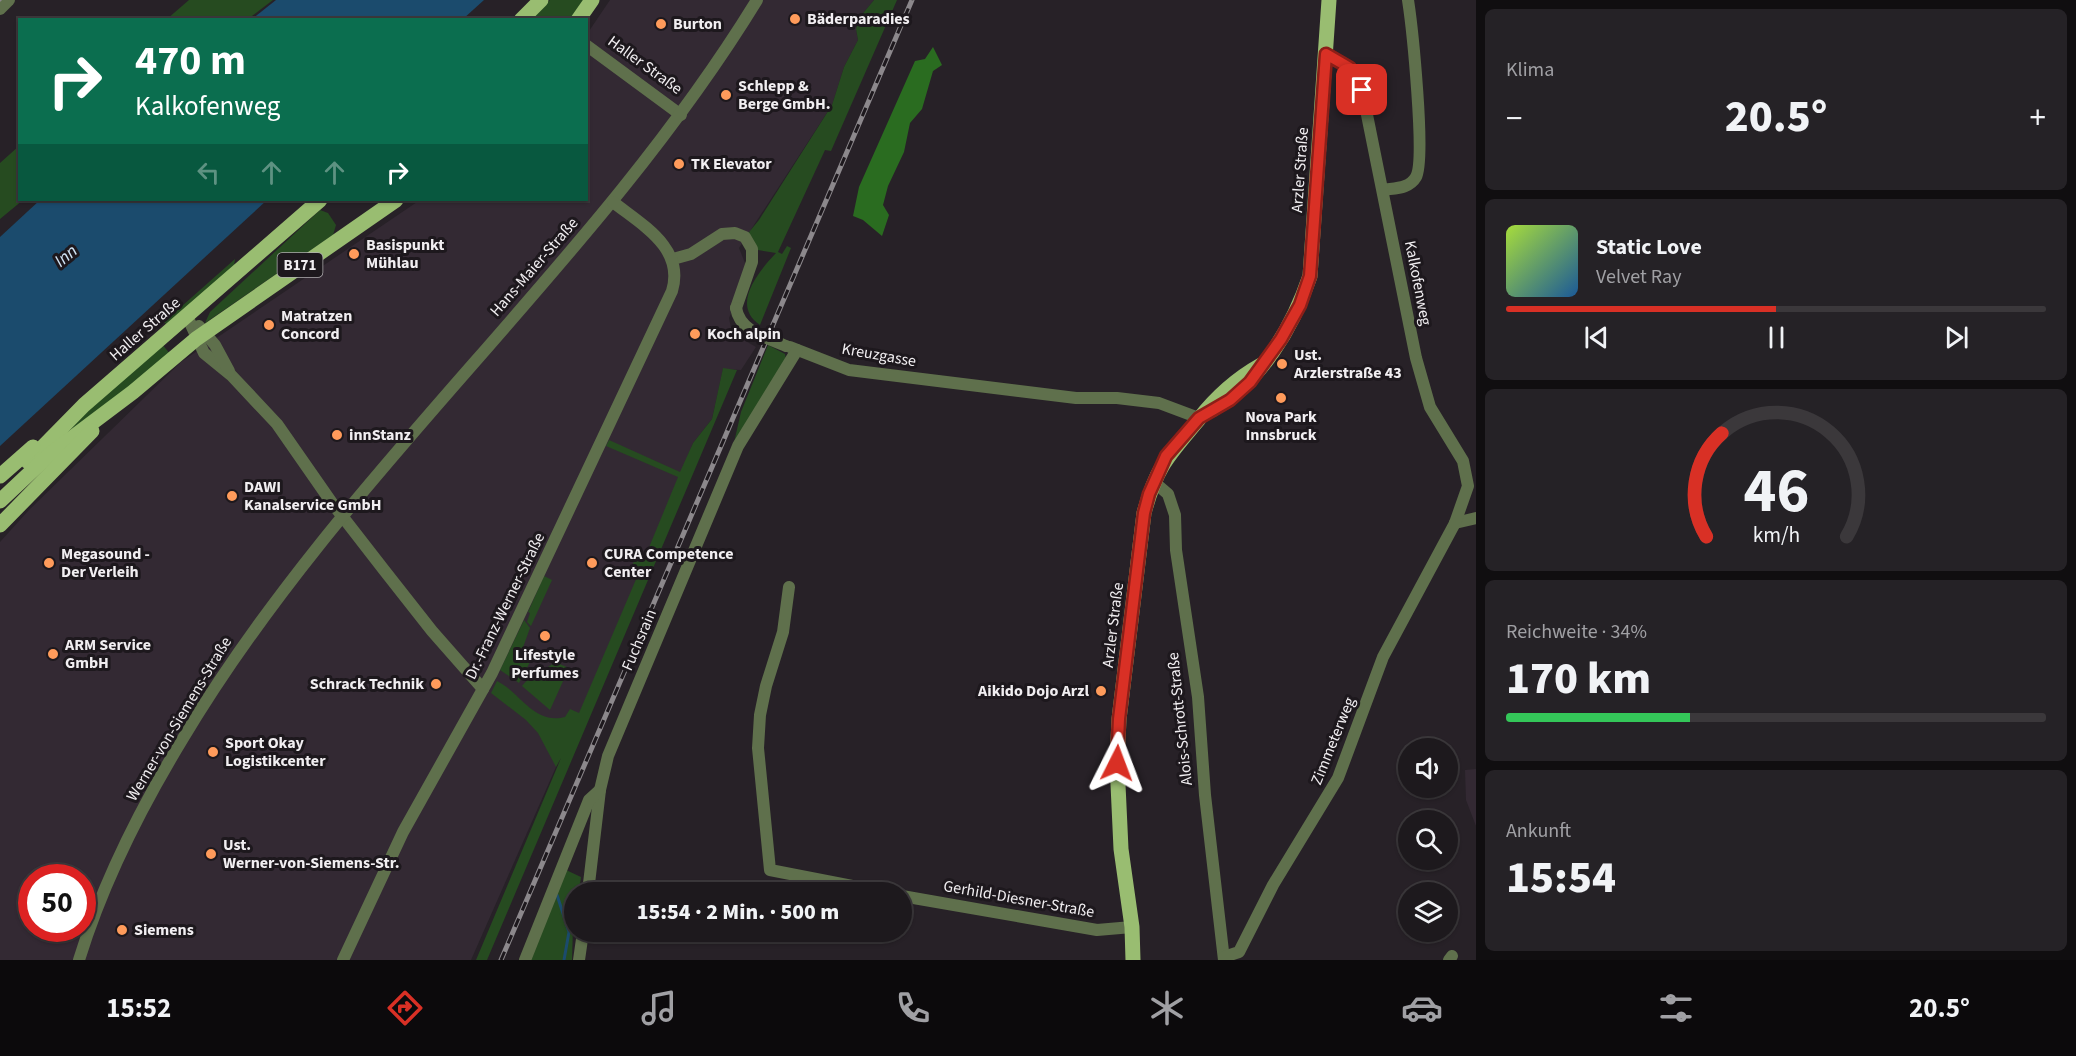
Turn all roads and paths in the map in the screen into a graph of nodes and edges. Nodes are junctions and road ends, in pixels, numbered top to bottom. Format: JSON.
{"nodes":[{"id":1,"x":9,"y":0,"type":"edge"},
{"id":2,"x":541,"y":0,"type":"edge"},
{"id":3,"x":592,"y":0,"type":"edge"},
{"id":4,"x":757,"y":0,"type":"edge"},
{"id":5,"x":1329,"y":0,"type":"edge"},
{"id":6,"x":1408,"y":0,"type":"edge"},
{"id":7,"x":0,"y":9,"type":"edge"},
{"id":8,"x":523,"y":18,"type":"edge"},
{"id":9,"x":579,"y":18,"type":"edge"},
{"id":10,"x":588,"y":46,"type":"edge"},
{"id":11,"x":1326,"y":54,"type":"junction"},
{"id":12,"x":681,"y":115,"type":"junction"},
{"id":13,"x":1383,"y":190,"type":"junction"},
{"id":14,"x":394,"y":201,"type":"edge"},
{"id":15,"x":613,"y":202,"type":"junction"},
{"id":16,"x":321,"y":204,"type":"edge"},
{"id":17,"x":673,"y":259,"type":"junction"},
{"id":18,"x":187,"y":316,"type":"junction"},
{"id":19,"x":201,"y":335,"type":"junction"},
{"id":20,"x":792,"y":348,"type":"junction"},
{"id":21,"x":119,"y":403,"type":"junction"},
{"id":22,"x":84,"y":405,"type":"junction"},
{"id":23,"x":1199,"y":418,"type":"junction"},
{"id":24,"x":0,"y":476,"type":"edge"},
{"id":25,"x":1154,"y":482,"type":"junction"},
{"id":26,"x":0,"y":492,"type":"edge"},
{"id":27,"x":0,"y":501,"type":"edge"},
{"id":28,"x":341,"y":515,"type":"junction"},
{"id":29,"x":1476,"y":518,"type":"edge"},
{"id":30,"x":1455,"y":524,"type":"junction"},
{"id":31,"x":0,"y":525,"type":"edge"},
{"id":32,"x":789,"y":587,"type":"dead end"},
{"id":33,"x":483,"y":689,"type":"junction"},
{"id":34,"x":600,"y":790,"type":"junction"},
{"id":35,"x":589,"y":882,"type":"edge"},
{"id":36,"x":832,"y":882,"type":"edge"},
{"id":37,"x":912,"y":898,"type":"edge"},
{"id":38,"x":1132,"y":927,"type":"junction"},
{"id":39,"x":582,"y":942,"type":"edge"},
{"id":40,"x":1224,"y":958,"type":"edge"},
{"id":41,"x":79,"y":960,"type":"edge"},
{"id":42,"x":343,"y":960,"type":"edge"},
{"id":43,"x":525,"y":960,"type":"edge"},
{"id":44,"x":579,"y":960,"type":"edge"},
{"id":45,"x":1133,"y":960,"type":"edge"}],
"edges":[{"from":1,"to":7,"type":"street"},
{"from":2,"to":8,"type":"main road"},
{"from":3,"to":9,"type":"main road"},
{"from":4,"to":12,"type":"street","name":"Hans-Maier-Straße"},
{"from":5,"to":11,"type":"main road","name":"Arzler Straße"},
{"from":6,"to":13,"type":"street"},
{"from":10,"to":12,"type":"street","name":"Haller Straße"},
{"from":11,"to":13,"type":"street","name":"Kalkofenweg"},
{"from":11,"to":23,"type":"main road","name":"Arzler Straße"},
{"from":12,"to":15,"type":"street","name":"Hans-Maier-Straße"},
{"from":13,"to":30,"type":"street","name":"Kalkofenweg"},
{"from":14,"to":19,"type":"main road","number":"B171"},
{"from":15,"to":17,"type":"street"},
{"from":15,"to":28,"type":"street","name":"Hans-Maier-Straße"},
{"from":16,"to":18,"type":"main road","name":"Haller Straße","number":"B171"},
{"from":17,"to":20,"type":"street","name":"Kreuzgasse","bridge":true},
{"from":17,"to":33,"type":"street","name":"Dr.-Franz-Werner-Straße"},
{"from":18,"to":19,"type":"street"},
{"from":18,"to":22,"type":"main road","name":"Haller Straße","number":"B171"},
{"from":19,"to":21,"type":"main road","number":"B171"},
{"from":19,"to":28,"type":"street"},
{"from":20,"to":23,"type":"street","name":"Kreuzgasse"},
{"from":20,"to":34,"type":"street","name":"Fuchsrain"},
{"from":21,"to":27,"type":"main road","number":"B171"},
{"from":21,"to":31,"type":"main road","number":"B171"},
{"from":22,"to":24,"type":"main road"},
{"from":22,"to":26,"type":"main road","name":"Haller Straße","number":"B171"},
{"from":23,"to":25,"type":"main road","name":"Arzler Straße"},
{"from":25,"to":38,"type":"main road","name":"Arzler Straße"},
{"from":25,"to":40,"type":"street","name":"Alois-Schrott-Straße"},
{"from":28,"to":33,"type":"street"},
{"from":28,"to":41,"type":"street","name":"Werner-von-Siemens-Straße"},
{"from":29,"to":30,"type":"street"},
{"from":30,"to":40,"type":"street","name":"Zimmeterweg"},
{"from":32,"to":36,"type":"street"},
{"from":33,"to":42,"type":"street","name":"Dr.-Franz-Werner-Straße"},
{"from":34,"to":35,"type":"street","name":"Fuchsrain"},
{"from":34,"to":43,"type":"street"},
{"from":37,"to":38,"type":"street","name":"Gerhild-Diesner-Straße"},
{"from":38,"to":45,"type":"main road","name":"Arzler Straße"},
{"from":39,"to":44,"type":"street"}]}
